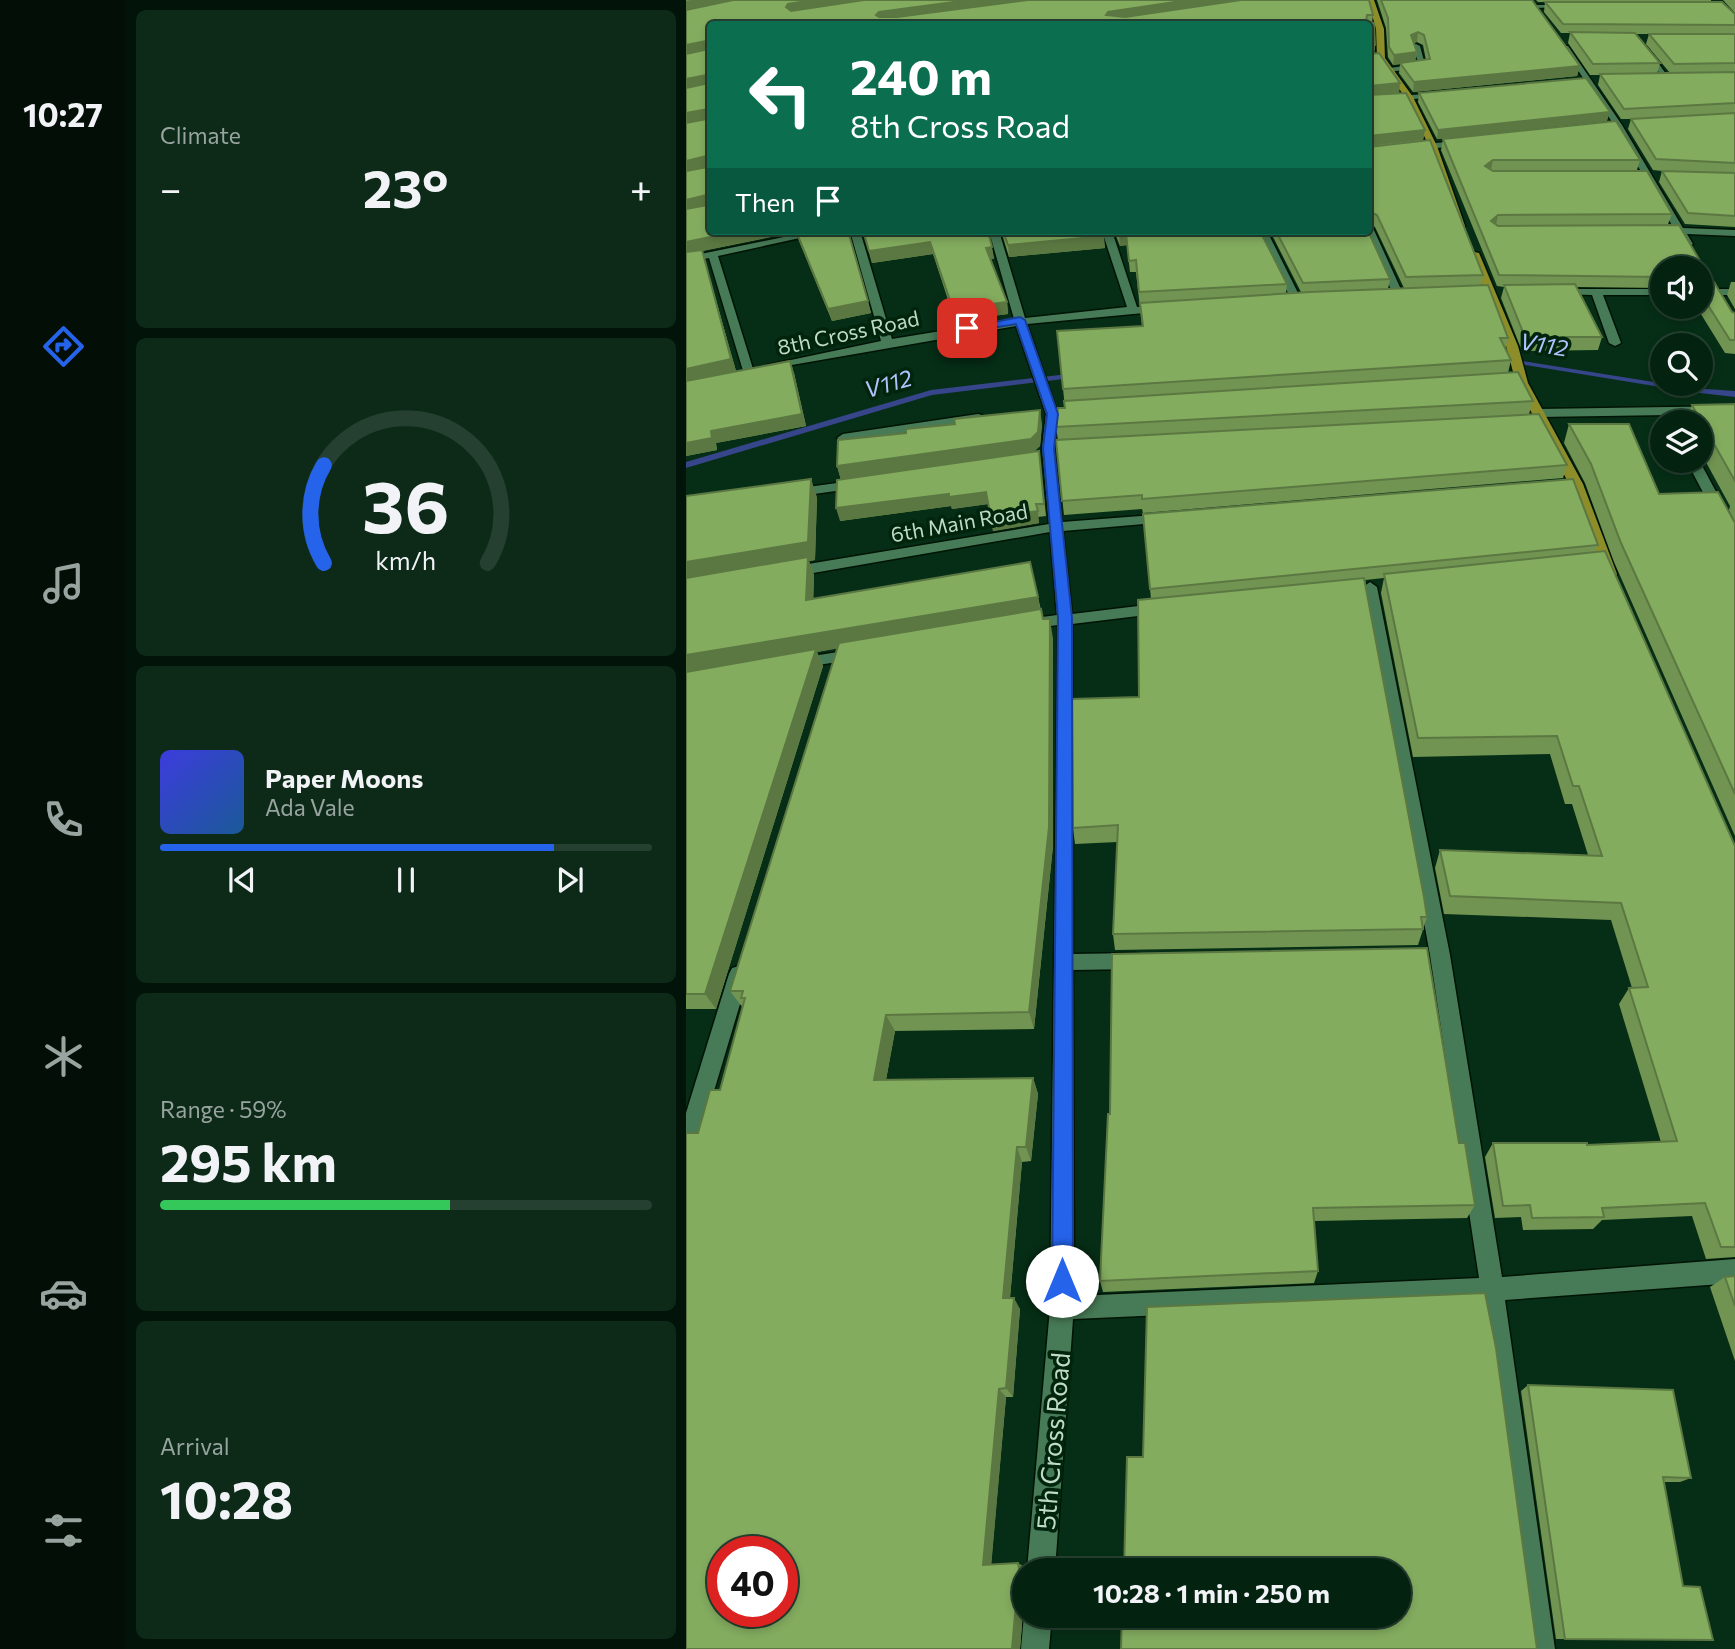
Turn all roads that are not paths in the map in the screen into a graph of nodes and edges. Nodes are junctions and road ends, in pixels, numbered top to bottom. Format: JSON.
{"nodes":[{"id":1,"x":1371,"y":0,"type":"edge"},
{"id":2,"x":1535,"y":7,"type":"edge"},
{"id":3,"x":1574,"y":7,"type":"edge"},
{"id":4,"x":1372,"y":29,"type":"edge"},
{"id":5,"x":1380,"y":29,"type":"junction"},
{"id":6,"x":1572,"y":38,"type":"edge"},
{"id":7,"x":1636,"y":39,"type":"edge"},
{"id":8,"x":1416,"y":46,"type":"edge"},
{"id":9,"x":1381,"y":58,"type":"junction"},
{"id":10,"x":1372,"y":59,"type":"edge"},
{"id":11,"x":1389,"y":70,"type":"junction"},
{"id":12,"x":1655,"y":79,"type":"edge"},
{"id":13,"x":1668,"y":79,"type":"junction"},
{"id":14,"x":1682,"y":79,"type":"edge"},
{"id":15,"x":1588,"y":80,"type":"junction"},
{"id":16,"x":1601,"y":80,"type":"edge"},
{"id":17,"x":1574,"y":82,"type":"edge"},
{"id":18,"x":1450,"y":93,"type":"edge"},
{"id":19,"x":1409,"y":97,"type":"junction"},
{"id":20,"x":1372,"y":102,"type":"edge"},
{"id":21,"x":1631,"y":124,"type":"edge"},
{"id":22,"x":1618,"y":125,"type":"junction"},
{"id":23,"x":1605,"y":127,"type":"edge"},
{"id":24,"x":1473,"y":142,"type":"edge"},
{"id":25,"x":1433,"y":146,"type":"junction"},
{"id":26,"x":1372,"y":152,"type":"edge"},
{"id":27,"x":1636,"y":176,"type":"edge"},
{"id":28,"x":1649,"y":176,"type":"junction"},
{"id":29,"x":1661,"y":176,"type":"edge"},
{"id":30,"x":1464,"y":229,"type":"edge"},
{"id":31,"x":1653,"y":230,"type":"edge"},
{"id":32,"x":1680,"y":230,"type":"junction"},
{"id":33,"x":1735,"y":233,"type":"edge"},
{"id":34,"x":808,"y":235,"type":"edge"},
{"id":35,"x":856,"y":235,"type":"edge"},
{"id":36,"x":995,"y":235,"type":"edge"},
{"id":37,"x":1108,"y":235,"type":"edge"},
{"id":38,"x":1264,"y":235,"type":"edge"},
{"id":39,"x":1371,"y":235,"type":"edge"},
{"id":40,"x":1469,"y":241,"type":"edge"},
{"id":41,"x":1692,"y":251,"type":"edge"},
{"id":42,"x":713,"y":255,"type":"junction"},
{"id":43,"x":686,"y":260,"type":"edge"},
{"id":44,"x":1489,"y":290,"type":"junction"},
{"id":45,"x":1502,"y":290,"type":"edge"},
{"id":46,"x":1476,"y":291,"type":"edge"},
{"id":47,"x":1543,"y":291,"type":"edge"},
{"id":48,"x":1596,"y":291,"type":"junction"},
{"id":49,"x":1650,"y":292,"type":"edge"},
{"id":50,"x":1713,"y":292,"type":"edge"},
{"id":51,"x":1735,"y":292,"type":"edge"},
{"id":52,"x":1412,"y":295,"type":"edge"},
{"id":53,"x":1387,"y":296,"type":"edge"},
{"id":54,"x":1399,"y":296,"type":"junction"},
{"id":55,"x":1310,"y":300,"type":"edge"},
{"id":56,"x":1283,"y":301,"type":"edge"},
{"id":57,"x":1297,"y":301,"type":"junction"},
{"id":58,"x":1174,"y":307,"type":"edge"},
{"id":59,"x":1133,"y":310,"type":"junction"},
{"id":60,"x":1020,"y":320,"type":"junction"},
{"id":61,"x":887,"y":341,"type":"junction"},
{"id":62,"x":1615,"y":342,"type":"dead end"},
{"id":63,"x":1735,"y":410,"type":"edge"},
{"id":64,"x":997,"y":415,"type":"edge"},
{"id":65,"x":1537,"y":418,"type":"junction"},
{"id":66,"x":843,"y":438,"type":"edge"},
{"id":67,"x":1699,"y":473,"type":"edge"},
{"id":68,"x":876,"y":481,"type":"edge"},
{"id":69,"x":781,"y":495,"type":"edge"},
{"id":70,"x":1180,"y":517,"type":"edge"},
{"id":71,"x":1056,"y":527,"type":"junction"},
{"id":72,"x":1735,"y":540,"type":"edge"},
{"id":73,"x":782,"y":573,"type":"edge"},
{"id":74,"x":1370,"y":587,"type":"edge"},
{"id":75,"x":1616,"y":588,"type":"edge"},
{"id":76,"x":1176,"y":607,"type":"edge"},
{"id":77,"x":1065,"y":618,"type":"junction"},
{"id":78,"x":1011,"y":627,"type":"edge"},
{"id":79,"x":877,"y":650,"type":"edge"},
{"id":80,"x":782,"y":666,"type":"edge"},
{"id":81,"x":1161,"y":960,"type":"edge"},
{"id":82,"x":1064,"y":962,"type":"junction"},
{"id":83,"x":743,"y":963,"type":"edge"},
{"id":84,"x":686,"y":1148,"type":"edge"},
{"id":85,"x":1735,"y":1271,"type":"edge"},
{"id":86,"x":1492,"y":1289,"type":"junction"},
{"id":87,"x":1062,"y":1308,"type":"junction"},
{"id":88,"x":1042,"y":1558,"type":"edge"},
{"id":89,"x":1037,"y":1628,"type":"edge"},
{"id":90,"x":1035,"y":1649,"type":"edge"},
{"id":91,"x":1541,"y":1649,"type":"edge"}],
"edges":[{"from":1,"to":5,"type":"main road"},
{"from":2,"to":3,"type":"street"},
{"from":4,"to":5,"type":"street"},
{"from":5,"to":9,"type":"main road"},
{"from":6,"to":15,"type":"street"},
{"from":7,"to":13,"type":"street"},
{"from":8,"to":11,"type":"street"},
{"from":9,"to":10,"type":"street"},
{"from":9,"to":11,"type":"main road"},
{"from":11,"to":19,"type":"main road"},
{"from":12,"to":13,"type":"street"},
{"from":13,"to":14,"type":"street"},
{"from":15,"to":16,"type":"street"},
{"from":15,"to":17,"type":"street"},
{"from":15,"to":22,"type":"street"},
{"from":18,"to":19,"type":"street"},
{"from":19,"to":20,"type":"street"},
{"from":19,"to":25,"type":"main road"},
{"from":21,"to":22,"type":"street"},
{"from":22,"to":23,"type":"street"},
{"from":22,"to":28,"type":"street"},
{"from":24,"to":25,"type":"street"},
{"from":25,"to":26,"type":"street"},
{"from":25,"to":30,"type":"main road"},
{"from":27,"to":28,"type":"street"},
{"from":28,"to":29,"type":"street"},
{"from":28,"to":32,"type":"street"},
{"from":31,"to":32,"type":"street"},
{"from":32,"to":33,"type":"street"},
{"from":32,"to":41,"type":"street"},
{"from":34,"to":42,"type":"street"},
{"from":35,"to":61,"type":"street"},
{"from":36,"to":60,"type":"street","name":"5th Cross Road"},
{"from":37,"to":59,"type":"street"},
{"from":38,"to":57,"type":"street"},
{"from":39,"to":54,"type":"street"},
{"from":40,"to":44,"type":"main road"},
{"from":42,"to":43,"type":"street"},
{"from":42,"to":61,"type":"street","name":"8th Cross Road"},
{"from":44,"to":45,"type":"street"},
{"from":44,"to":46,"type":"street"},
{"from":44,"to":65,"type":"main road"},
{"from":47,"to":48,"type":"street"},
{"from":48,"to":49,"type":"street"},
{"from":48,"to":62,"type":"street"},
{"from":50,"to":51,"type":"street"},
{"from":52,"to":54,"type":"street"},
{"from":53,"to":54,"type":"street"},
{"from":55,"to":57,"type":"street"},
{"from":56,"to":57,"type":"street"},
{"from":58,"to":59,"type":"street","name":"8th Cross Road"},
{"from":59,"to":60,"type":"street","name":"8th Cross Road"},
{"from":60,"to":61,"type":"street","name":"8th Cross Road"},
{"from":60,"to":71,"type":"street","name":"5th Cross Road"},
{"from":63,"to":65,"type":"street"},
{"from":64,"to":66,"type":"street"},
{"from":65,"to":75,"type":"main road"},
{"from":67,"to":72,"type":"street"},
{"from":68,"to":69,"type":"street"},
{"from":70,"to":71,"type":"street","name":"6th Main Road"},
{"from":71,"to":73,"type":"street","name":"6th Main Road"},
{"from":71,"to":77,"type":"street","name":"5th Cross Road"},
{"from":74,"to":86,"type":"street"},
{"from":76,"to":77,"type":"street"},
{"from":77,"to":78,"type":"street"},
{"from":77,"to":82,"type":"street","name":"5th Cross Road"},
{"from":79,"to":80,"type":"street"},
{"from":81,"to":82,"type":"street"},
{"from":82,"to":87,"type":"street","name":"5th Cross Road"},
{"from":83,"to":84,"type":"street"},
{"from":85,"to":86,"type":"street"},
{"from":86,"to":87,"type":"street"},
{"from":86,"to":91,"type":"street"},
{"from":87,"to":88,"type":"street","name":"5th Cross Road"},
{"from":89,"to":90,"type":"street"}]}
